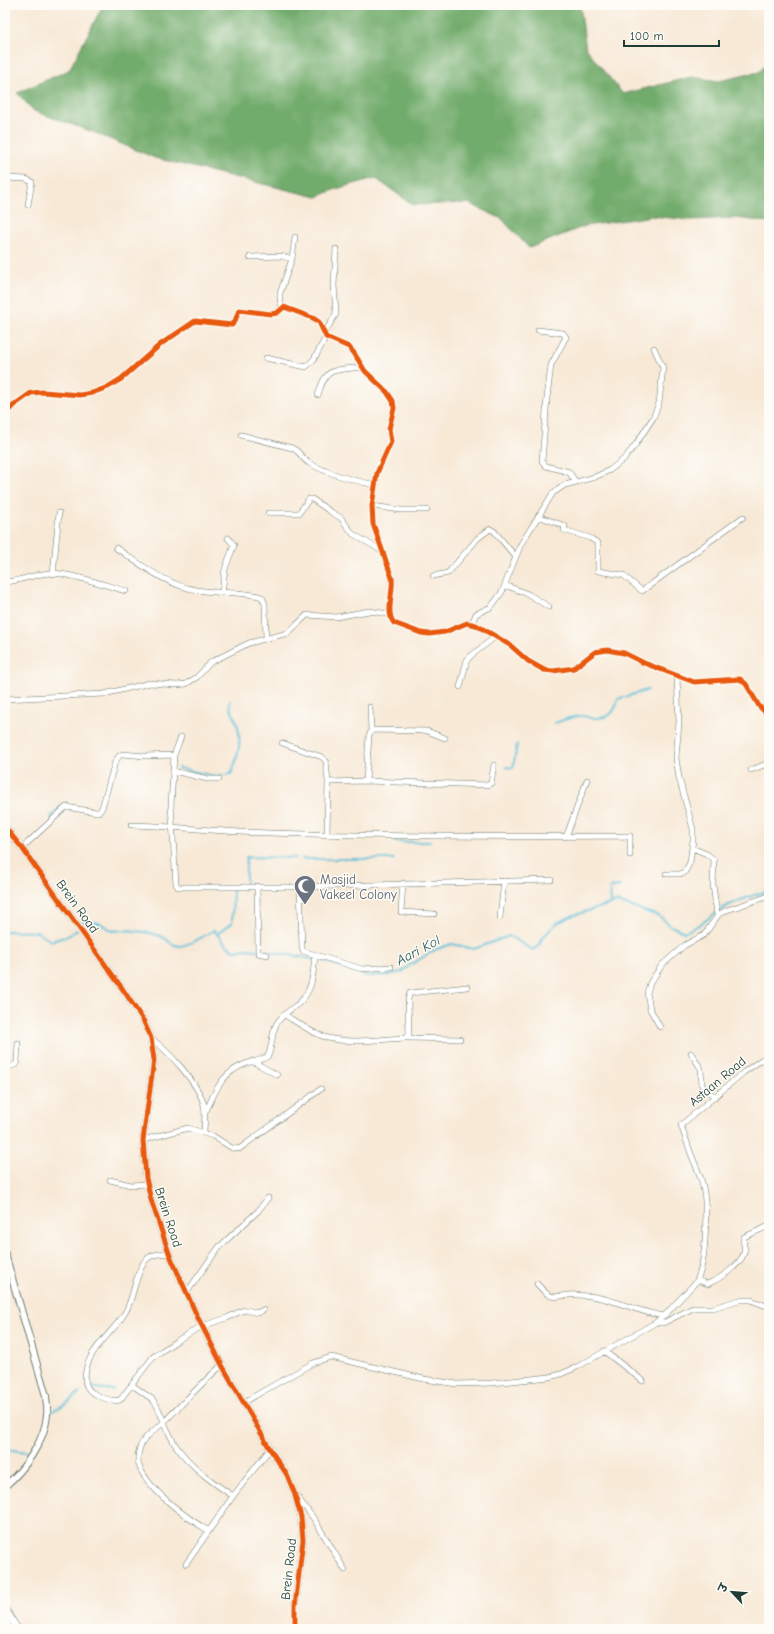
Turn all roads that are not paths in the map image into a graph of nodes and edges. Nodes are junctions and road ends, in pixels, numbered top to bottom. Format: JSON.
{"nodes":[{"id":1,"x":5,"y":178,"type":"edge"},
{"id":2,"x":28,"y":205,"type":"dead end"},
{"id":3,"x":295,"y":237,"type":"dead end"},
{"id":4,"x":336,"y":249,"type":"dead end"},
{"id":5,"x":250,"y":257,"type":"dead end"},
{"id":6,"x":292,"y":259,"type":"junction"},
{"id":7,"x":282,"y":308,"type":"junction"},
{"id":8,"x":538,"y":330,"type":"dead end"},
{"id":9,"x":325,"y":335,"type":"junction"},
{"id":10,"x":654,"y":348,"type":"dead end"},
{"id":11,"x":266,"y":358,"type":"dead end"},
{"id":12,"x":362,"y":367,"type":"junction"},
{"id":13,"x":318,"y":395,"type":"dead end"},
{"id":14,"x":5,"y":418,"type":"edge"},
{"id":15,"x":241,"y":435,"type":"dead end"},
{"id":16,"x":575,"y":481,"type":"junction"},
{"id":17,"x":375,"y":485,"type":"junction"},
{"id":18,"x":372,"y":506,"type":"junction"},
{"id":19,"x":426,"y":510,"type":"dead end"},
{"id":20,"x":59,"y":513,"type":"dead end"},
{"id":21,"x":268,"y":513,"type":"dead end"},
{"id":22,"x":538,"y":516,"type":"junction"},
{"id":23,"x":743,"y":517,"type":"dead end"},
{"id":24,"x":228,"y":538,"type":"dead end"},
{"id":25,"x":116,"y":548,"type":"dead end"},
{"id":26,"x":382,"y":551,"type":"junction"},
{"id":27,"x":515,"y":556,"type":"junction"},
{"id":28,"x":53,"y":574,"type":"junction"},
{"id":29,"x":433,"y":576,"type":"dead end"},
{"id":30,"x":5,"y":582,"type":"edge"},
{"id":31,"x":505,"y":586,"type":"junction"},
{"id":32,"x":126,"y":590,"type":"dead end"},
{"id":33,"x":222,"y":593,"type":"junction"},
{"id":34,"x":549,"y":607,"type":"dead end"},
{"id":35,"x":389,"y":614,"type":"junction"},
{"id":36,"x":472,"y":623,"type":"junction"},
{"id":37,"x":495,"y":637,"type":"junction"},
{"id":38,"x":266,"y":638,"type":"junction"},
{"id":39,"x":677,"y":677,"type":"junction"},
{"id":40,"x":460,"y":687,"type":"dead end"},
{"id":41,"x":5,"y":699,"type":"edge"},
{"id":42,"x":370,"y":707,"type":"dead end"},
{"id":43,"x":769,"y":716,"type":"edge"},
{"id":44,"x":371,"y":731,"type":"junction"},
{"id":45,"x":181,"y":737,"type":"dead end"},
{"id":46,"x":445,"y":738,"type":"dead end"},
{"id":47,"x":282,"y":743,"type":"dead end"},
{"id":48,"x":174,"y":755,"type":"junction"},
{"id":49,"x":769,"y":763,"type":"edge"},
{"id":50,"x":494,"y":765,"type":"dead end"},
{"id":51,"x":173,"y":770,"type":"junction"},
{"id":52,"x":751,"y":770,"type":"dead end"},
{"id":53,"x":219,"y":779,"type":"dead end"},
{"id":54,"x":587,"y":780,"type":"dead end"},
{"id":55,"x":328,"y":782,"type":"junction"},
{"id":56,"x":366,"y":782,"type":"junction"},
{"id":57,"x":131,"y":825,"type":"dead end"},
{"id":58,"x":171,"y":826,"type":"junction"},
{"id":59,"x":5,"y":827,"type":"edge"},
{"id":60,"x":327,"y":834,"type":"junction"},
{"id":61,"x":566,"y":837,"type":"junction"},
{"id":62,"x":22,"y":848,"type":"junction"},
{"id":63,"x":692,"y":848,"type":"junction"},
{"id":64,"x":630,"y":855,"type":"dead end"},
{"id":65,"x":666,"y":874,"type":"dead end"},
{"id":66,"x":551,"y":880,"type":"dead end"},
{"id":67,"x":504,"y":881,"type":"junction"},
{"id":68,"x":403,"y":883,"type":"junction"},
{"id":69,"x":258,"y":886,"type":"junction"},
{"id":70,"x":300,"y":887,"type":"junction"},
{"id":71,"x":769,"y":896,"type":"edge"},
{"id":72,"x":434,"y":914,"type":"dead end"},
{"id":73,"x":717,"y":915,"type":"junction"},
{"id":74,"x":500,"y":917,"type":"dead end"},
{"id":75,"x":267,"y":955,"type":"dead end"},
{"id":76,"x":314,"y":956,"type":"junction"},
{"id":77,"x":391,"y":967,"type":"dead end"},
{"id":78,"x":467,"y":987,"type":"dead end"},
{"id":79,"x":285,"y":1015,"type":"junction"},
{"id":80,"x":660,"y":1027,"type":"dead end"},
{"id":81,"x":151,"y":1038,"type":"junction"},
{"id":82,"x":407,"y":1038,"type":"junction"},
{"id":83,"x":460,"y":1039,"type":"dead end"},
{"id":84,"x":18,"y":1043,"type":"dead end"},
{"id":85,"x":691,"y":1053,"type":"dead end"},
{"id":86,"x":769,"y":1056,"type":"edge"},
{"id":87,"x":252,"y":1062,"type":"junction"},
{"id":88,"x":5,"y":1068,"type":"edge"},
{"id":89,"x":277,"y":1075,"type":"dead end"},
{"id":90,"x":321,"y":1089,"type":"dead end"},
{"id":91,"x":715,"y":1097,"type":"junction"},
{"id":92,"x":205,"y":1113,"type":"junction"},
{"id":93,"x":204,"y":1133,"type":"junction"},
{"id":94,"x":143,"y":1140,"type":"junction"},
{"id":95,"x":110,"y":1180,"type":"dead end"},
{"id":96,"x":147,"y":1184,"type":"junction"},
{"id":97,"x":268,"y":1198,"type":"dead end"},
{"id":98,"x":769,"y":1226,"type":"edge"},
{"id":99,"x":169,"y":1253,"type":"junction"},
{"id":100,"x":5,"y":1254,"type":"edge"},
{"id":101,"x":697,"y":1280,"type":"junction"},
{"id":102,"x":537,"y":1284,"type":"dead end"},
{"id":103,"x":187,"y":1292,"type":"junction"},
{"id":104,"x":769,"y":1307,"type":"edge"},
{"id":105,"x":263,"y":1310,"type":"dead end"},
{"id":106,"x":664,"y":1316,"type":"junction"},
{"id":107,"x":655,"y":1323,"type":"junction"},
{"id":108,"x":202,"y":1326,"type":"junction"},
{"id":109,"x":604,"y":1351,"type":"junction"},
{"id":110,"x":222,"y":1365,"type":"junction"},
{"id":111,"x":643,"y":1381,"type":"dead end"},
{"id":112,"x":132,"y":1385,"type":"junction"},
{"id":113,"x":244,"y":1402,"type":"junction"},
{"id":114,"x":164,"y":1422,"type":"junction"},
{"id":115,"x":270,"y":1449,"type":"junction"},
{"id":116,"x":5,"y":1486,"type":"edge"},
{"id":117,"x":294,"y":1492,"type":"junction"},
{"id":118,"x":233,"y":1496,"type":"junction"},
{"id":119,"x":209,"y":1531,"type":"junction"},
{"id":120,"x":186,"y":1564,"type":"dead end"},
{"id":121,"x":345,"y":1570,"type":"dead end"},
{"id":122,"x":5,"y":1608,"type":"edge"},
{"id":123,"x":17,"y":1629,"type":"edge"},
{"id":124,"x":295,"y":1629,"type":"edge"}],
"edges":[{"from":1,"to":2,"type":"street"},
{"from":3,"to":6,"type":"street"},
{"from":4,"to":9,"type":"street"},
{"from":5,"to":6,"type":"street"},
{"from":6,"to":7,"type":"street"},
{"from":7,"to":9,"type":"street"},
{"from":7,"to":14,"type":"street"},
{"from":8,"to":16,"type":"street"},
{"from":9,"to":11,"type":"street"},
{"from":9,"to":12,"type":"street"},
{"from":10,"to":16,"type":"street"},
{"from":12,"to":13,"type":"street"},
{"from":12,"to":17,"type":"street"},
{"from":15,"to":17,"type":"street"},
{"from":16,"to":22,"type":"street"},
{"from":17,"to":18,"type":"street"},
{"from":18,"to":19,"type":"street"},
{"from":18,"to":26,"type":"street"},
{"from":20,"to":28,"type":"street"},
{"from":21,"to":26,"type":"street"},
{"from":22,"to":23,"type":"street"},
{"from":22,"to":27,"type":"street"},
{"from":24,"to":33,"type":"street"},
{"from":25,"to":33,"type":"street"},
{"from":26,"to":35,"type":"street"},
{"from":27,"to":29,"type":"street"},
{"from":27,"to":31,"type":"street"},
{"from":28,"to":30,"type":"street"},
{"from":28,"to":32,"type":"street"},
{"from":31,"to":34,"type":"street"},
{"from":31,"to":36,"type":"street"},
{"from":33,"to":38,"type":"street"},
{"from":35,"to":36,"type":"street"},
{"from":35,"to":38,"type":"street"},
{"from":36,"to":37,"type":"street"},
{"from":37,"to":39,"type":"street"},
{"from":37,"to":40,"type":"street"},
{"from":38,"to":41,"type":"street"},
{"from":39,"to":43,"type":"street"},
{"from":39,"to":63,"type":"street"},
{"from":42,"to":44,"type":"street"},
{"from":44,"to":46,"type":"street"},
{"from":44,"to":56,"type":"street"},
{"from":45,"to":48,"type":"street"},
{"from":47,"to":55,"type":"street"},
{"from":48,"to":51,"type":"street"},
{"from":48,"to":62,"type":"street"},
{"from":49,"to":52,"type":"street"},
{"from":50,"to":56,"type":"street"},
{"from":51,"to":53,"type":"street"},
{"from":51,"to":58,"type":"street"},
{"from":54,"to":61,"type":"street"},
{"from":55,"to":56,"type":"street"},
{"from":55,"to":60,"type":"street"},
{"from":57,"to":58,"type":"street"},
{"from":58,"to":60,"type":"street"},
{"from":58,"to":69,"type":"street"},
{"from":59,"to":62,"type":"street","name":"Brein Road"},
{"from":60,"to":61,"type":"street"},
{"from":61,"to":64,"type":"street"},
{"from":62,"to":81,"type":"street","name":"Brein Road"},
{"from":63,"to":65,"type":"street"},
{"from":63,"to":73,"type":"street"},
{"from":66,"to":67,"type":"street"},
{"from":67,"to":68,"type":"street"},
{"from":67,"to":74,"type":"street"},
{"from":68,"to":70,"type":"street"},
{"from":68,"to":72,"type":"street"},
{"from":69,"to":70,"type":"street"},
{"from":69,"to":75,"type":"street"},
{"from":70,"to":76,"type":"street"},
{"from":71,"to":73,"type":"street"},
{"from":73,"to":80,"type":"street"},
{"from":76,"to":77,"type":"street"},
{"from":76,"to":79,"type":"street"},
{"from":78,"to":82,"type":"street"},
{"from":79,"to":82,"type":"street"},
{"from":79,"to":87,"type":"street"},
{"from":81,"to":92,"type":"street"},
{"from":81,"to":94,"type":"street","name":"Brein Road"},
{"from":82,"to":83,"type":"street"},
{"from":84,"to":88,"type":"street"},
{"from":85,"to":91,"type":"street"},
{"from":86,"to":91,"type":"street","name":"Astaan Road"},
{"from":87,"to":89,"type":"street"},
{"from":87,"to":92,"type":"street"},
{"from":90,"to":93,"type":"street"},
{"from":91,"to":101,"type":"street","name":"Astaan Road"},
{"from":92,"to":93,"type":"street"},
{"from":93,"to":94,"type":"street"},
{"from":94,"to":96,"type":"street","name":"Brein Road"},
{"from":95,"to":96,"type":"street"},
{"from":96,"to":99,"type":"street","name":"Brein Road"},
{"from":97,"to":103,"type":"street"},
{"from":98,"to":101,"type":"street"},
{"from":99,"to":103,"type":"street","name":"Brein Road"},
{"from":99,"to":112,"type":"street"},
{"from":100,"to":116,"type":"street"},
{"from":101,"to":106,"type":"street"},
{"from":102,"to":106,"type":"street"},
{"from":103,"to":108,"type":"street","name":"Brein Road"},
{"from":104,"to":107,"type":"street"},
{"from":105,"to":108,"type":"street"},
{"from":106,"to":107,"type":"street"},
{"from":107,"to":109,"type":"street"},
{"from":108,"to":110,"type":"street","name":"Brein Road"},
{"from":108,"to":112,"type":"street"},
{"from":109,"to":111,"type":"street"},
{"from":109,"to":113,"type":"street"},
{"from":110,"to":113,"type":"street","name":"Brein Road"},
{"from":110,"to":114,"type":"street"},
{"from":112,"to":114,"type":"street"},
{"from":113,"to":115,"type":"street","name":"Brein Road"},
{"from":114,"to":118,"type":"street"},
{"from":114,"to":119,"type":"street"},
{"from":115,"to":117,"type":"street","name":"Brein Road"},
{"from":115,"to":118,"type":"street"},
{"from":117,"to":121,"type":"street"},
{"from":117,"to":124,"type":"street","name":"Brein Road"},
{"from":118,"to":119,"type":"street"},
{"from":119,"to":120,"type":"street"},
{"from":122,"to":123,"type":"main road"}]}
